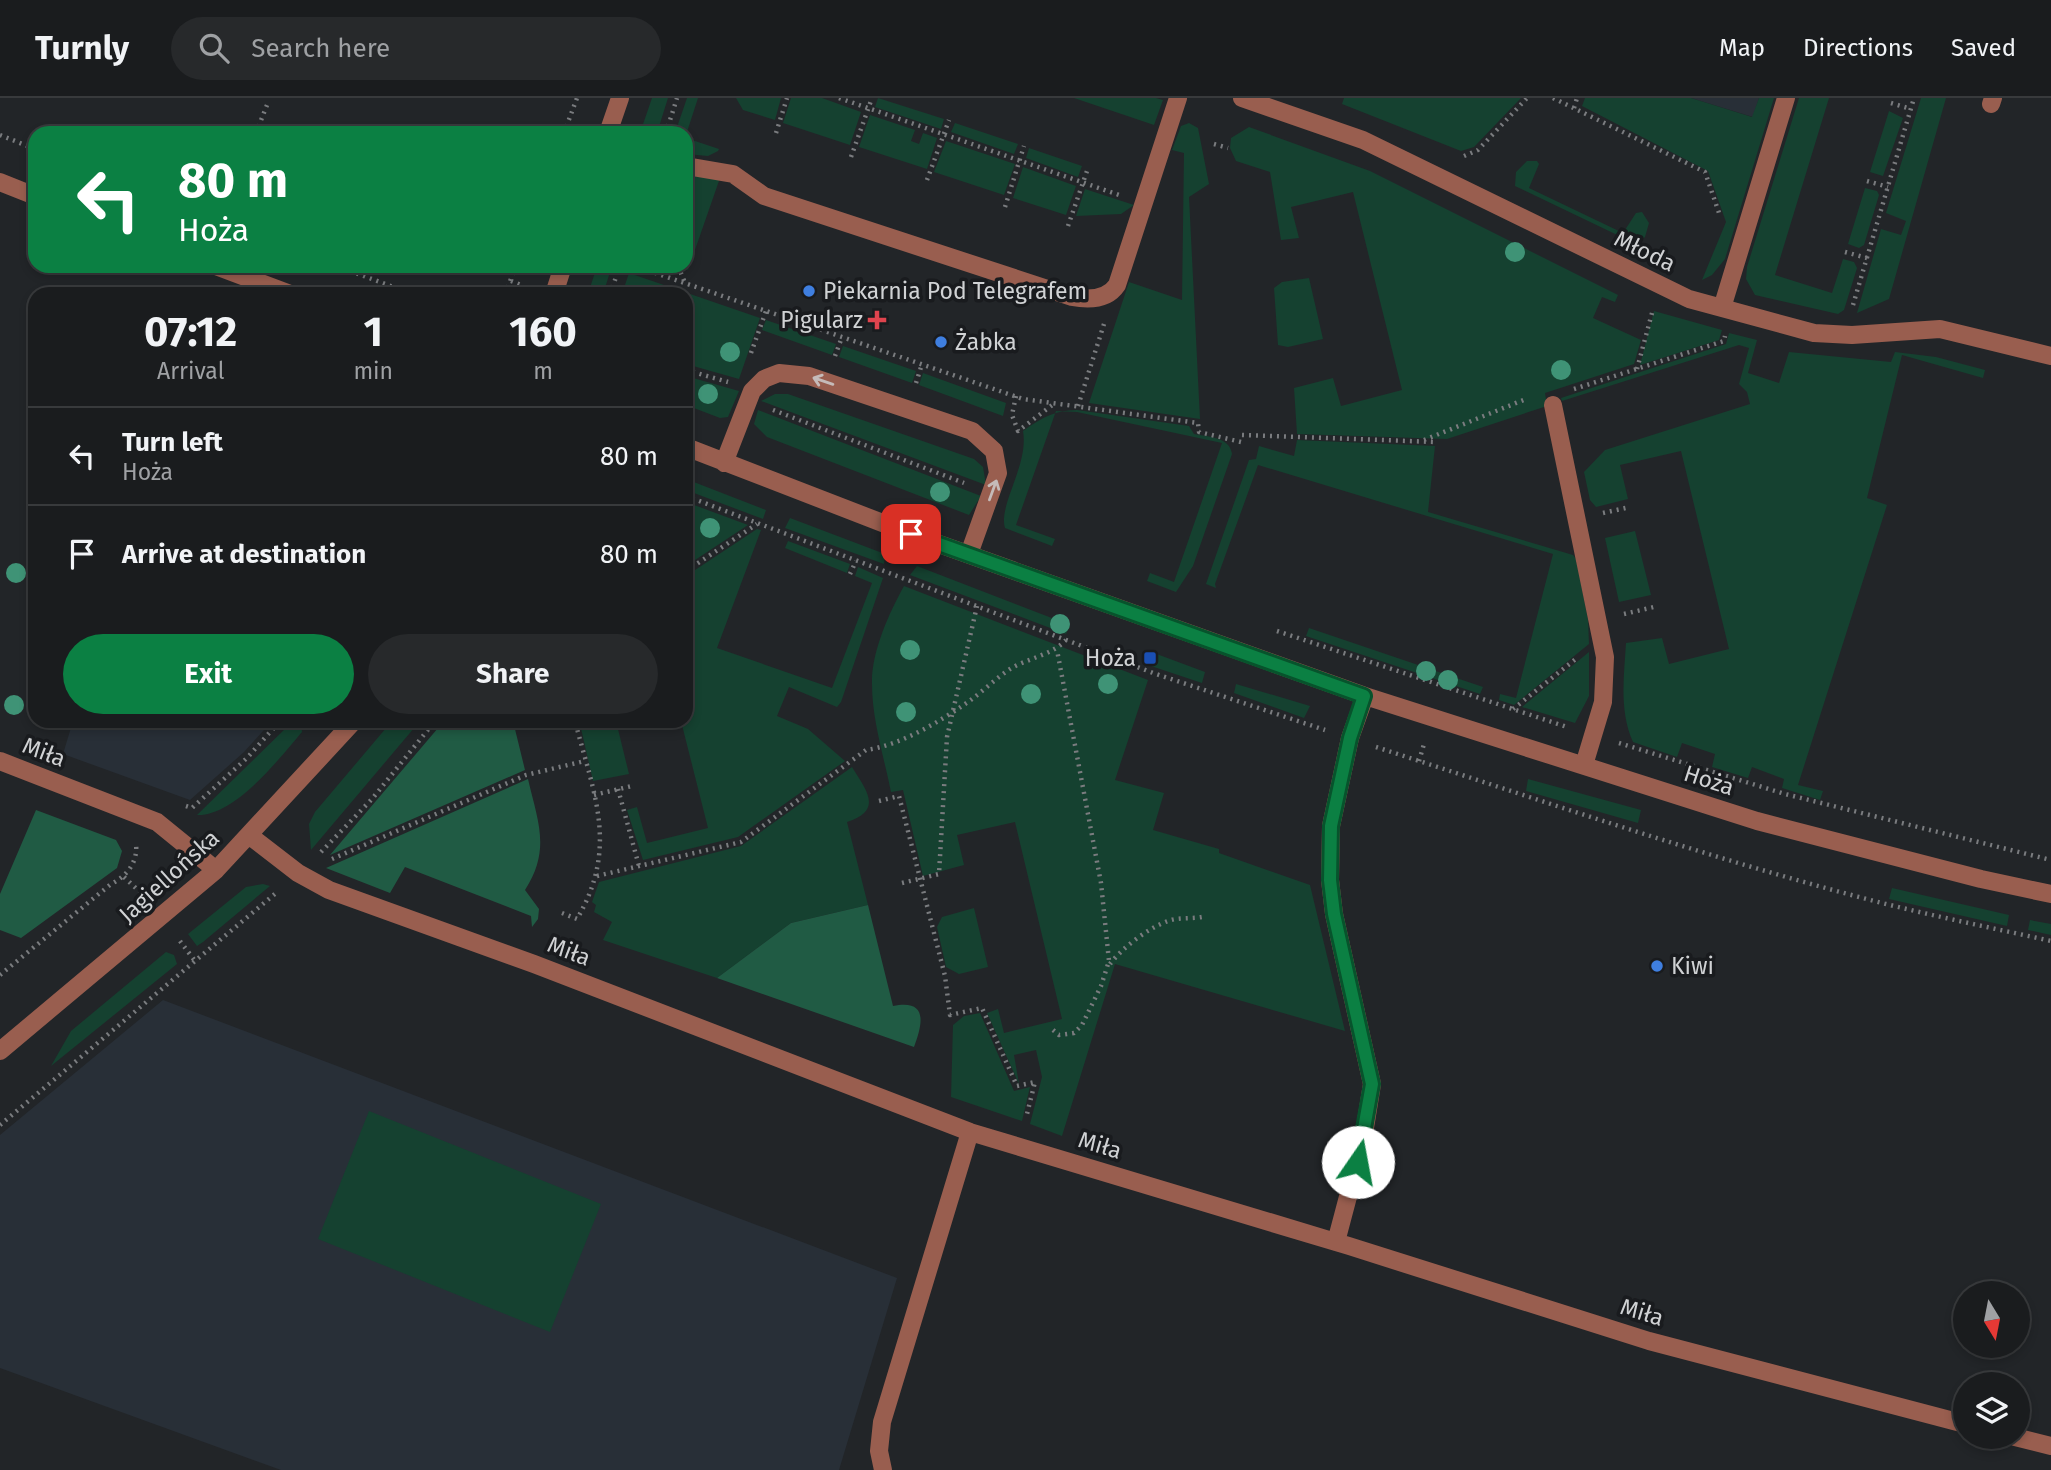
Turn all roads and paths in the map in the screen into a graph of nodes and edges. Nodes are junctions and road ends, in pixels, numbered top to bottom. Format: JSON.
{"nodes":[{"id":1,"x":577,"y":98,"type":"edge"},
{"id":2,"x":620,"y":98,"type":"edge"},
{"id":3,"x":677,"y":98,"type":"edge"},
{"id":4,"x":787,"y":98,"type":"edge"},
{"id":5,"x":839,"y":98,"type":"edge"},
{"id":6,"x":872,"y":98,"type":"edge"},
{"id":7,"x":1178,"y":98,"type":"edge"},
{"id":8,"x":1242,"y":98,"type":"edge"},
{"id":9,"x":1527,"y":98,"type":"edge"},
{"id":10,"x":1553,"y":98,"type":"edge"},
{"id":11,"x":1577,"y":98,"type":"edge"},
{"id":12,"x":1786,"y":98,"type":"edge"},
{"id":13,"x":1914,"y":98,"type":"edge"},
{"id":14,"x":1891,"y":103,"type":"dead end"},
{"id":15,"x":267,"y":105,"type":"dead end"},
{"id":16,"x":868,"y":108,"type":"junction"},
{"id":17,"x":1574,"y":108,"type":"junction"},
{"id":18,"x":1911,"y":109,"type":"junction"},
{"id":19,"x":949,"y":120,"type":"dead end"},
{"id":20,"x":259,"y":126,"type":"edge"},
{"id":21,"x":567,"y":126,"type":"edge"},
{"id":22,"x":610,"y":126,"type":"edge"},
{"id":23,"x":668,"y":126,"type":"edge"},
{"id":24,"x":776,"y":133,"type":"dead end"},
{"id":25,"x":944,"y":134,"type":"junction"},
{"id":26,"x":0,"y":135,"type":"edge"},
{"id":27,"x":1214,"y":144,"type":"dead end"},
{"id":28,"x":28,"y":146,"type":"edge"},
{"id":29,"x":1024,"y":146,"type":"dead end"},
{"id":30,"x":1228,"y":148,"type":"dead end"},
{"id":31,"x":1456,"y":156,"type":"dead end"},
{"id":32,"x":851,"y":157,"type":"dead end"},
{"id":33,"x":1020,"y":160,"type":"junction"},
{"id":34,"x":693,"y":167,"type":"edge"},
{"id":35,"x":1088,"y":168,"type":"dead end"},
{"id":36,"x":927,"y":180,"type":"dead end"},
{"id":37,"x":1867,"y":181,"type":"dead end"},
{"id":38,"x":0,"y":182,"type":"edge"},
{"id":39,"x":1083,"y":183,"type":"junction"},
{"id":40,"x":1888,"y":187,"type":"junction"},
{"id":41,"x":28,"y":193,"type":"edge"},
{"id":42,"x":1144,"y":203,"type":"junction"},
{"id":43,"x":1005,"y":207,"type":"dead end"},
{"id":44,"x":1723,"y":223,"type":"dead end"},
{"id":45,"x":1068,"y":226,"type":"dead end"},
{"id":46,"x":1845,"y":252,"type":"dead end"},
{"id":47,"x":1867,"y":258,"type":"junction"},
{"id":48,"x":234,"y":273,"type":"edge"},
{"id":49,"x":356,"y":273,"type":"edge"},
{"id":50,"x":514,"y":273,"type":"edge"},
{"id":51,"x":655,"y":273,"type":"edge"},
{"id":52,"x":681,"y":273,"type":"edge"},
{"id":53,"x":511,"y":281,"type":"junction"},
{"id":54,"x":686,"y":284,"type":"junction"},
{"id":55,"x":524,"y":286,"type":"dead end"},
{"id":56,"x":272,"y":287,"type":"edge"},
{"id":57,"x":393,"y":287,"type":"edge"},
{"id":58,"x":508,"y":287,"type":"edge"},
{"id":59,"x":1105,"y":295,"type":"junction"},
{"id":60,"x":1855,"y":301,"type":"dead end"},
{"id":61,"x":1654,"y":305,"type":"dead end"},
{"id":62,"x":1722,"y":309,"type":"junction"},
{"id":63,"x":766,"y":311,"type":"junction"},
{"id":64,"x":842,"y":337,"type":"junction"},
{"id":65,"x":1724,"y":341,"type":"dead end"},
{"id":66,"x":835,"y":356,"type":"dead end"},
{"id":67,"x":2051,"y":356,"type":"edge"},
{"id":68,"x":749,"y":360,"type":"dead end"},
{"id":69,"x":922,"y":364,"type":"junction"},
{"id":70,"x":1636,"y":369,"type":"junction"},
{"id":71,"x":693,"y":372,"type":"edge"},
{"id":72,"x":728,"y":382,"type":"dead end"},
{"id":73,"x":916,"y":384,"type":"dead end"},
{"id":74,"x":1016,"y":396,"type":"junction"},
{"id":75,"x":1552,"y":401,"type":"junction"},
{"id":76,"x":1055,"y":403,"type":"junction"},
{"id":77,"x":1078,"y":406,"type":"junction"},
{"id":78,"x":771,"y":410,"type":"dead end"},
{"id":79,"x":1018,"y":430,"type":"junction"},
{"id":80,"x":1242,"y":435,"type":"dead end"},
{"id":81,"x":1020,"y":441,"type":"dead end"},
{"id":82,"x":1241,"y":442,"type":"dead end"},
{"id":83,"x":1421,"y":442,"type":"junction"},
{"id":84,"x":1436,"y":442,"type":"dead end"},
{"id":85,"x":693,"y":450,"type":"edge"},
{"id":86,"x":724,"y":463,"type":"junction"},
{"id":87,"x":972,"y":486,"type":"dead end"},
{"id":88,"x":1630,"y":508,"type":"dead end"},
{"id":89,"x":1606,"y":512,"type":"dead end"},
{"id":90,"x":758,"y":524,"type":"dead end"},
{"id":91,"x":969,"y":554,"type":"junction"},
{"id":92,"x":856,"y":561,"type":"dead end"},
{"id":93,"x":693,"y":566,"type":"edge"},
{"id":94,"x":850,"y":574,"type":"dead end"},
{"id":95,"x":977,"y":606,"type":"dead end"},
{"id":96,"x":1654,"y":607,"type":"dead end"},
{"id":97,"x":1629,"y":613,"type":"dead end"},
{"id":98,"x":1274,"y":630,"type":"dead end"},
{"id":99,"x":1602,"y":638,"type":"junction"},
{"id":100,"x":1066,"y":640,"type":"dead end"},
{"id":101,"x":1057,"y":650,"type":"junction"},
{"id":102,"x":1364,"y":696,"type":"junction"},
{"id":103,"x":1513,"y":709,"type":"junction"},
{"id":104,"x":954,"y":710,"type":"junction"},
{"id":105,"x":274,"y":728,"type":"edge"},
{"id":106,"x":348,"y":728,"type":"edge"},
{"id":107,"x":429,"y":728,"type":"edge"},
{"id":108,"x":577,"y":728,"type":"edge"},
{"id":109,"x":1593,"y":735,"type":"junction"},
{"id":110,"x":1424,"y":744,"type":"dead end"},
{"id":111,"x":0,"y":761,"type":"edge"},
{"id":112,"x":585,"y":761,"type":"junction"},
{"id":113,"x":1419,"y":761,"type":"dead end"},
{"id":114,"x":1584,"y":765,"type":"junction"},
{"id":115,"x":632,"y":786,"type":"dead end"},
{"id":116,"x":618,"y":789,"type":"junction"},
{"id":117,"x":594,"y":795,"type":"junction"},
{"id":118,"x":879,"y":801,"type":"dead end"},
{"id":119,"x":176,"y":802,"type":"dead end"},
{"id":120,"x":250,"y":836,"type":"junction"},
{"id":121,"x":136,"y":842,"type":"dead end"},
{"id":122,"x":320,"y":853,"type":"junction"},
{"id":123,"x":314,"y":859,"type":"dead end"},
{"id":124,"x":2051,"y":860,"type":"edge"},
{"id":125,"x":639,"y":866,"type":"junction"},
{"id":126,"x":216,"y":870,"type":"junction"},
{"id":127,"x":597,"y":876,"type":"junction"},
{"id":128,"x":124,"y":877,"type":"junction"},
{"id":129,"x":920,"y":878,"type":"junction"},
{"id":130,"x":902,"y":883,"type":"dead end"},
{"id":131,"x":280,"y":890,"type":"dead end"},
{"id":132,"x":141,"y":892,"type":"dead end"},
{"id":133,"x":2051,"y":894,"type":"edge"},
{"id":134,"x":562,"y":913,"type":"dead end"},
{"id":135,"x":1202,"y":917,"type":"dead end"},
{"id":136,"x":180,"y":941,"type":"dead end"},
{"id":137,"x":195,"y":961,"type":"junction"},
{"id":138,"x":1108,"y":967,"type":"junction"},
{"id":139,"x":0,"y":975,"type":"edge"},
{"id":140,"x":1053,"y":1030,"type":"dead end"},
{"id":141,"x":0,"y":1051,"type":"edge"},
{"id":142,"x":0,"y":1125,"type":"edge"},
{"id":143,"x":970,"y":1132,"type":"junction"},
{"id":144,"x":1020,"y":1147,"type":"junction"},
{"id":145,"x":1336,"y":1242,"type":"junction"},
{"id":146,"x":1953,"y":1421,"type":"edge"},
{"id":147,"x":2030,"y":1441,"type":"edge"},
{"id":148,"x":2051,"y":1446,"type":"edge"},
{"id":149,"x":883,"y":1470,"type":"edge"}],
"edges":[{"from":1,"to":21,"type":"path"},
{"from":2,"to":22,"type":"street"},
{"from":3,"to":23,"type":"path"},
{"from":4,"to":24,"type":"path"},
{"from":5,"to":16,"type":"path"},
{"from":6,"to":16,"type":"path"},
{"from":7,"to":42,"type":"street"},
{"from":8,"to":62,"type":"street","name":"Młoda"},
{"from":9,"to":31,"type":"path"},
{"from":10,"to":17,"type":"path"},
{"from":11,"to":17,"type":"path"},
{"from":12,"to":62,"type":"street"},
{"from":13,"to":18,"type":"path"},
{"from":14,"to":18,"type":"path"},
{"from":15,"to":20,"type":"path"},
{"from":16,"to":25,"type":"path"},
{"from":16,"to":32,"type":"path"},
{"from":17,"to":44,"type":"path"},
{"from":18,"to":40,"type":"path"},
{"from":19,"to":25,"type":"path"},
{"from":25,"to":33,"type":"path"},
{"from":25,"to":36,"type":"path"},
{"from":26,"to":28,"type":"path"},
{"from":27,"to":30,"type":"path"},
{"from":29,"to":33,"type":"path"},
{"from":33,"to":39,"type":"path"},
{"from":33,"to":43,"type":"path"},
{"from":34,"to":59,"type":"street"},
{"from":35,"to":39,"type":"path"},
{"from":37,"to":40,"type":"path"},
{"from":38,"to":41,"type":"street"},
{"from":39,"to":42,"type":"path"},
{"from":39,"to":45,"type":"path"},
{"from":40,"to":47,"type":"path"},
{"from":42,"to":59,"type":"street"},
{"from":46,"to":47,"type":"path"},
{"from":47,"to":60,"type":"path"},
{"from":48,"to":56,"type":"street"},
{"from":49,"to":57,"type":"path"},
{"from":50,"to":53,"type":"path"},
{"from":51,"to":54,"type":"path"},
{"from":52,"to":54,"type":"path"},
{"from":53,"to":55,"type":"path"},
{"from":53,"to":58,"type":"path"},
{"from":54,"to":63,"type":"path"},
{"from":59,"to":77,"type":"path"},
{"from":61,"to":70,"type":"path"},
{"from":62,"to":67,"type":"street","name":"Młoda"},
{"from":63,"to":64,"type":"path"},
{"from":63,"to":68,"type":"path"},
{"from":64,"to":66,"type":"path"},
{"from":64,"to":69,"type":"path"},
{"from":65,"to":70,"type":"path"},
{"from":69,"to":73,"type":"path"},
{"from":69,"to":74,"type":"path"},
{"from":70,"to":75,"type":"path"},
{"from":71,"to":72,"type":"path"},
{"from":74,"to":76,"type":"path"},
{"from":74,"to":79,"type":"path"},
{"from":75,"to":83,"type":"path"},
{"from":75,"to":99,"type":"street"},
{"from":76,"to":77,"type":"path"},
{"from":76,"to":79,"type":"path"},
{"from":77,"to":82,"type":"path"},
{"from":78,"to":87,"type":"path"},
{"from":79,"to":81,"type":"path"},
{"from":80,"to":83,"type":"path"},
{"from":83,"to":84,"type":"path"},
{"from":85,"to":86,"type":"street","name":"Hoża"},
{"from":86,"to":91,"type":"street","name":"Hoża"},
{"from":91,"to":86,"type":"street","one_way":true},
{"from":88,"to":89,"type":"path"},
{"from":90,"to":93,"type":"path"},
{"from":91,"to":102,"type":"street","name":"Hoża"},
{"from":92,"to":94,"type":"path"},
{"from":95,"to":104,"type":"path"},
{"from":96,"to":97,"type":"path"},
{"from":98,"to":103,"type":"path"},
{"from":99,"to":103,"type":"path"},
{"from":99,"to":109,"type":"street"},
{"from":100,"to":101,"type":"path"},
{"from":101,"to":104,"type":"path"},
{"from":101,"to":138,"type":"path"},
{"from":102,"to":114,"type":"street","name":"Hoża"},
{"from":102,"to":145,"type":"street"},
{"from":103,"to":109,"type":"path"},
{"from":104,"to":125,"type":"path"},
{"from":104,"to":129,"type":"path"},
{"from":105,"to":119,"type":"path"},
{"from":106,"to":120,"type":"street","name":"Jagiellońska"},
{"from":107,"to":122,"type":"path"},
{"from":108,"to":112,"type":"path"},
{"from":109,"to":114,"type":"street"},
{"from":109,"to":124,"type":"path"},
{"from":110,"to":113,"type":"path"},
{"from":111,"to":126,"type":"street","name":"Miła"},
{"from":112,"to":117,"type":"path"},
{"from":112,"to":122,"type":"path"},
{"from":114,"to":133,"type":"street","name":"Hoża"},
{"from":115,"to":116,"type":"path"},
{"from":116,"to":117,"type":"path"},
{"from":116,"to":125,"type":"path"},
{"from":117,"to":127,"type":"path"},
{"from":118,"to":129,"type":"path"},
{"from":120,"to":126,"type":"street","name":"Jagiellońska"},
{"from":120,"to":143,"type":"street","name":"Miła"},
{"from":121,"to":128,"type":"path"},
{"from":122,"to":123,"type":"path"},
{"from":125,"to":127,"type":"path"},
{"from":126,"to":141,"type":"street","name":"Jagiellońska"},
{"from":127,"to":134,"type":"path"},
{"from":128,"to":132,"type":"path"},
{"from":128,"to":139,"type":"path"},
{"from":129,"to":130,"type":"path"},
{"from":129,"to":144,"type":"path"},
{"from":131,"to":137,"type":"path"},
{"from":135,"to":138,"type":"path"},
{"from":136,"to":137,"type":"path"},
{"from":137,"to":142,"type":"path"},
{"from":138,"to":140,"type":"path"},
{"from":143,"to":144,"type":"street","name":"Miła"},
{"from":143,"to":149,"type":"street"},
{"from":144,"to":145,"type":"street","name":"Miła"},
{"from":145,"to":146,"type":"street","name":"Miła"},
{"from":147,"to":148,"type":"street"}]}
